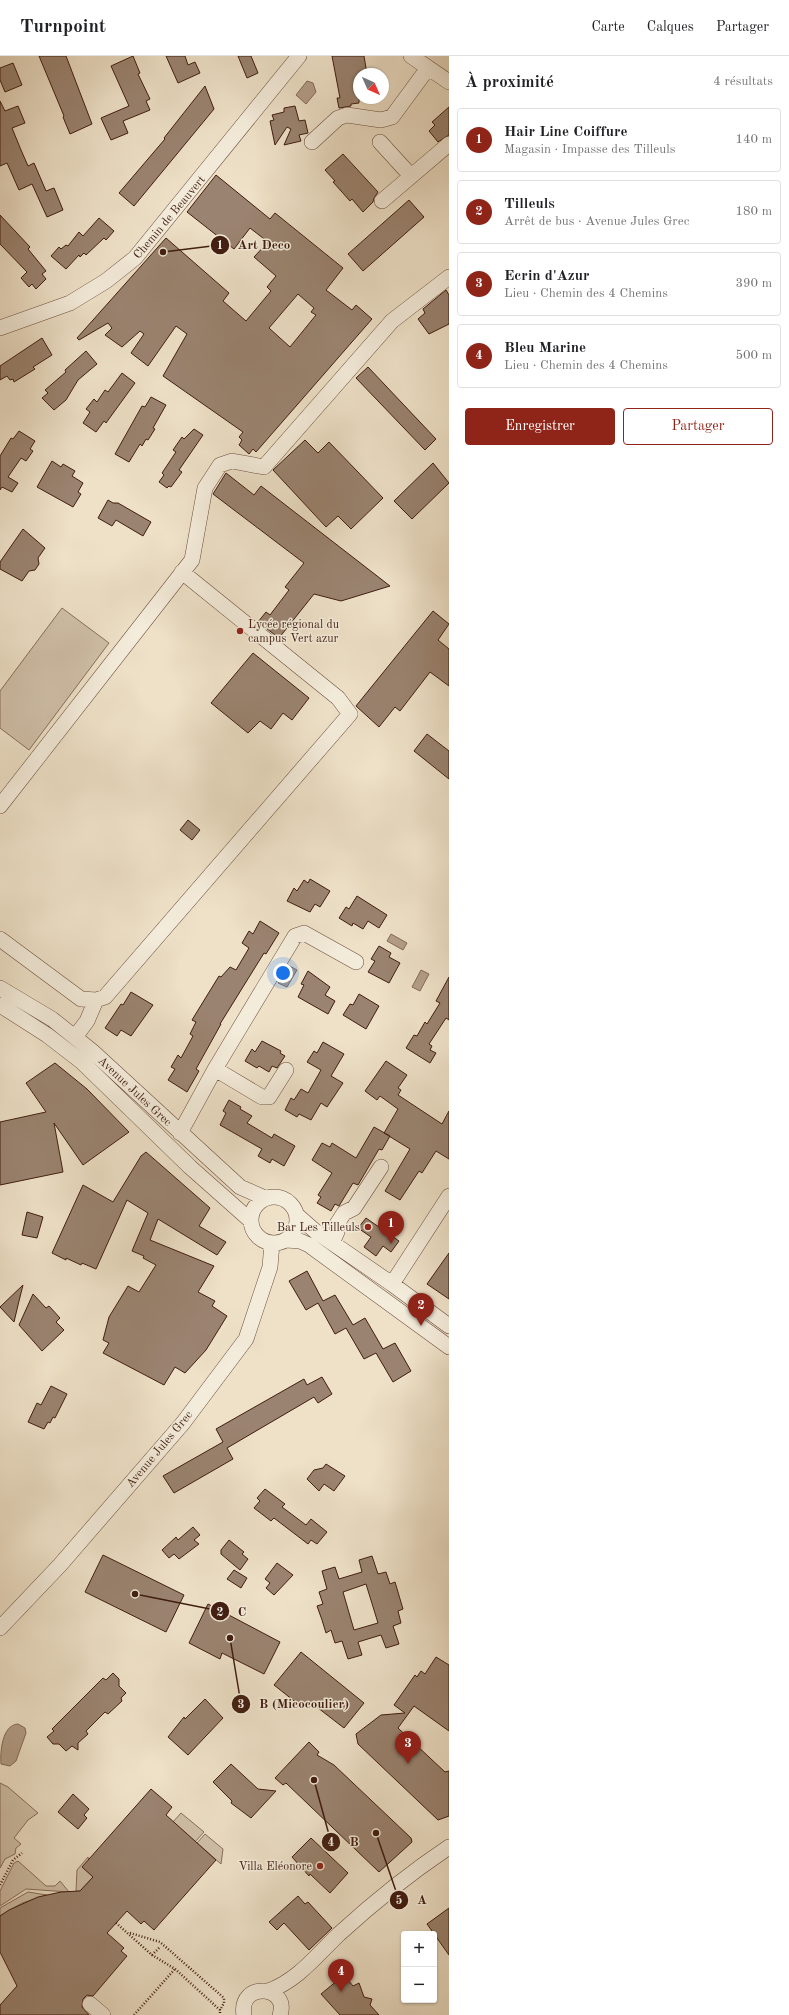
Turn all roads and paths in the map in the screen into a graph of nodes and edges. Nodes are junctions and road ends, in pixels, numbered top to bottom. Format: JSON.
{"nodes":[{"id":1,"x":299,"y":56,"type":"edge"},
{"id":2,"x":411,"y":56,"type":"edge"},
{"id":3,"x":428,"y":68,"type":"junction"},
{"id":4,"x":449,"y":82,"type":"edge"},
{"id":5,"x":312,"y":142,"type":"dead end"},
{"id":6,"x":380,"y":142,"type":"dead end"},
{"id":7,"x":449,"y":144,"type":"edge"},
{"id":8,"x":411,"y":176,"type":"junction"},
{"id":9,"x":382,"y":201,"type":"dead end"},
{"id":10,"x":449,"y":276,"type":"edge"},
{"id":11,"x":0,"y":328,"type":"edge"},
{"id":12,"x":182,"y":572,"type":"junction"},
{"id":13,"x":0,"y":806,"type":"edge"},
{"id":14,"x":0,"y":939,"type":"edge"},
{"id":15,"x":356,"y":962,"type":"dead end"},
{"id":16,"x":0,"y":988,"type":"edge"},
{"id":17,"x":96,"y":1000,"type":"junction"},
{"id":18,"x":0,"y":1005,"type":"edge"},
{"id":19,"x":75,"y":1037,"type":"junction"},
{"id":20,"x":215,"y":1069,"type":"junction"},
{"id":21,"x":286,"y":1070,"type":"dead end"},
{"id":22,"x":180,"y":1133,"type":"junction"},
{"id":23,"x":381,"y":1166,"type":"dead end"},
{"id":24,"x":449,"y":1196,"type":"edge"},
{"id":25,"x":265,"y":1198,"type":"junction"},
{"id":26,"x":298,"y":1216,"type":"junction"},
{"id":27,"x":251,"y":1221,"type":"junction"},
{"id":28,"x":287,"y":1240,"type":"junction"},
{"id":29,"x":272,"y":1243,"type":"junction"},
{"id":30,"x":332,"y":1243,"type":"junction"},
{"id":31,"x":392,"y":1284,"type":"junction"},
{"id":32,"x":449,"y":1326,"type":"edge"},
{"id":33,"x":449,"y":1347,"type":"edge"},
{"id":34,"x":0,"y":1628,"type":"edge"},
{"id":35,"x":449,"y":1847,"type":"edge"},
{"id":36,"x":22,"y":1853,"type":"dead end"},
{"id":37,"x":0,"y":1885,"type":"edge"},
{"id":38,"x":116,"y":1923,"type":"dead end"},
{"id":39,"x":129,"y":1933,"type":"junction"},
{"id":40,"x":160,"y":1947,"type":"dead end"},
{"id":41,"x":152,"y":1954,"type":"junction"},
{"id":42,"x":175,"y":1969,"type":"junction"},
{"id":43,"x":287,"y":1983,"type":"junction"},
{"id":44,"x":268,"y":1991,"type":"junction"},
{"id":45,"x":90,"y":2004,"type":"dead end"},
{"id":46,"x":220,"y":2010,"type":"junction"},
{"id":47,"x":281,"y":2011,"type":"edge"},
{"id":48,"x":242,"y":2014,"type":"edge"},
{"id":49,"x":103,"y":2015,"type":"edge"},
{"id":50,"x":134,"y":2015,"type":"edge"},
{"id":51,"x":220,"y":2015,"type":"edge"}],
"edges":[{"from":1,"to":11,"type":"street","name":"Chemin de Beauvert"},
{"from":2,"to":3,"type":"street"},
{"from":3,"to":4,"type":"street"},
{"from":3,"to":5,"type":"street"},
{"from":6,"to":8,"type":"street"},
{"from":7,"to":8,"type":"street"},
{"from":8,"to":9,"type":"street"},
{"from":10,"to":12,"type":"street"},
{"from":12,"to":13,"type":"street"},
{"from":12,"to":17,"type":"street"},
{"from":14,"to":17,"type":"street"},
{"from":15,"to":20,"type":"street"},
{"from":16,"to":19,"type":"street","name":"Avenue Jules Grec"},
{"from":17,"to":19,"type":"street"},
{"from":18,"to":27,"type":"street","name":"Avenue Jules Grec"},
{"from":19,"to":22,"type":"street","name":"Avenue Jules Grec"},
{"from":20,"to":21,"type":"street"},
{"from":20,"to":22,"type":"street"},
{"from":22,"to":25,"type":"street","name":"Avenue Jules Grec"},
{"from":23,"to":30,"type":"street"},
{"from":24,"to":31,"type":"street"},
{"from":25,"to":26,"type":"street"},
{"from":25,"to":27,"type":"street"},
{"from":26,"to":28,"type":"street"},
{"from":26,"to":30,"type":"street"},
{"from":27,"to":29,"type":"street"},
{"from":28,"to":29,"type":"street"},
{"from":28,"to":33,"type":"street"},
{"from":29,"to":34,"type":"street","name":"Avenue Jules Grec"},
{"from":30,"to":31,"type":"street"},
{"from":31,"to":32,"type":"street"},
{"from":35,"to":43,"type":"street"},
{"from":36,"to":37,"type":"path"},
{"from":38,"to":39,"type":"path"},
{"from":39,"to":41,"type":"path"},
{"from":39,"to":46,"type":"path"},
{"from":40,"to":41,"type":"path"},
{"from":41,"to":42,"type":"path"},
{"from":42,"to":46,"type":"path"},
{"from":42,"to":50,"type":"path"},
{"from":43,"to":44,"type":"street"},
{"from":43,"to":47,"type":"street"},
{"from":44,"to":47,"type":"street"},
{"from":44,"to":48,"type":"street"},
{"from":45,"to":49,"type":"street"},
{"from":46,"to":51,"type":"path"}]}
